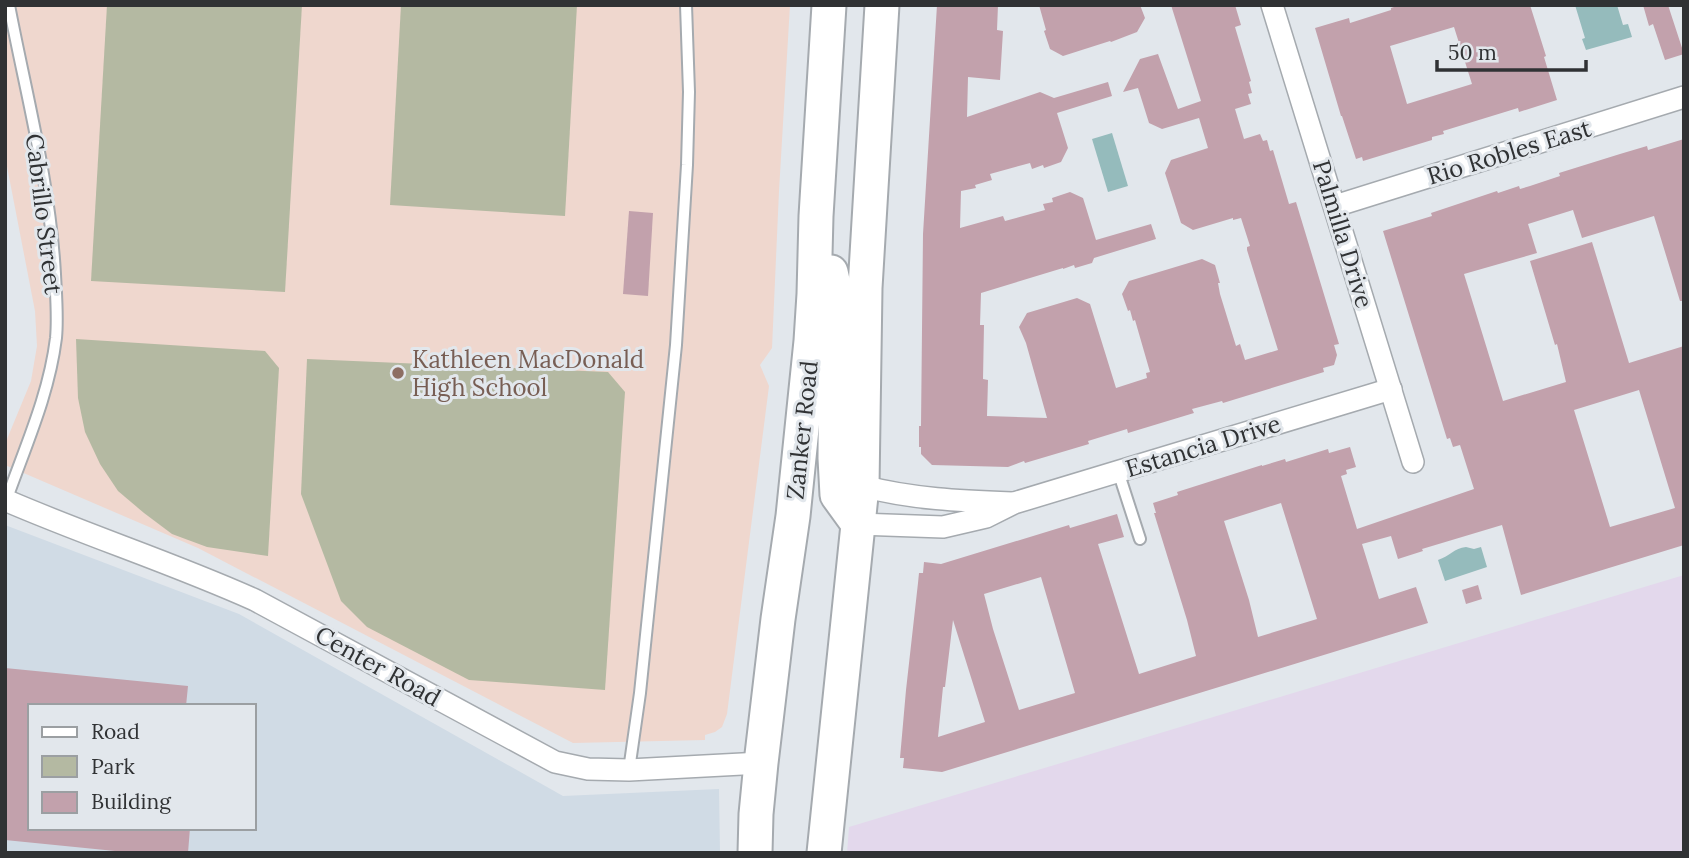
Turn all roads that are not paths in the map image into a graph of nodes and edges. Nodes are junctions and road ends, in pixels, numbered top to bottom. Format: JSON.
{"nodes":[{"id":1,"x":9,"y":5,"type":"edge"},
{"id":2,"x":686,"y":5,"type":"edge"},
{"id":3,"x":829,"y":5,"type":"edge"},
{"id":4,"x":882,"y":5,"type":"edge"},
{"id":5,"x":1272,"y":5,"type":"edge"},
{"id":6,"x":1684,"y":97,"type":"edge"},
{"id":7,"x":1335,"y":206,"type":"junction"},
{"id":8,"x":816,"y":216,"type":"junction"},
{"id":9,"x":1391,"y":389,"type":"junction"},
{"id":10,"x":1413,"y":462,"type":"dead end"},
{"id":11,"x":1118,"y":471,"type":"junction"},
{"id":12,"x":862,"y":486,"type":"junction"},
{"id":13,"x":6,"y":500,"type":"edge"},
{"id":14,"x":1014,"y":503,"type":"junction"},
{"id":15,"x":858,"y":524,"type":"junction"},
{"id":16,"x":1140,"y":539,"type":"dead end"},
{"id":17,"x":761,"y":763,"type":"junction"},
{"id":18,"x":629,"y":770,"type":"junction"},
{"id":19,"x":755,"y":853,"type":"edge"},
{"id":20,"x":824,"y":853,"type":"edge"}],
"edges":[{"from":1,"to":13,"type":"lane","name":"Cabrillo Street"},
{"from":2,"to":18,"type":"lane"},
{"from":3,"to":8,"type":"main road","name":"Zanker Road"},
{"from":4,"to":12,"type":"main road"},
{"from":5,"to":7,"type":"street","name":"Palmilla Drive"},
{"from":6,"to":7,"type":"street","name":"Rio Robles East"},
{"from":7,"to":9,"type":"street","name":"Palmilla Drive"},
{"from":8,"to":15,"type":"main road"},
{"from":8,"to":17,"type":"main road","name":"Zanker Road"},
{"from":9,"to":10,"type":"street","name":"Palmilla Drive"},
{"from":9,"to":11,"type":"street","name":"Estancia Drive"},
{"from":11,"to":14,"type":"street","name":"Estancia Drive"},
{"from":11,"to":16,"type":"lane"},
{"from":12,"to":14,"type":"street","name":"Estancia Drive"},
{"from":12,"to":15,"type":"main road"},
{"from":13,"to":18,"type":"street","name":"Center Road"},
{"from":14,"to":15,"type":"street","name":"Estancia Drive"},
{"from":15,"to":20,"type":"main road"},
{"from":17,"to":18,"type":"street","name":"Center Road"},
{"from":17,"to":19,"type":"main road","name":"Zanker Road"}]}
